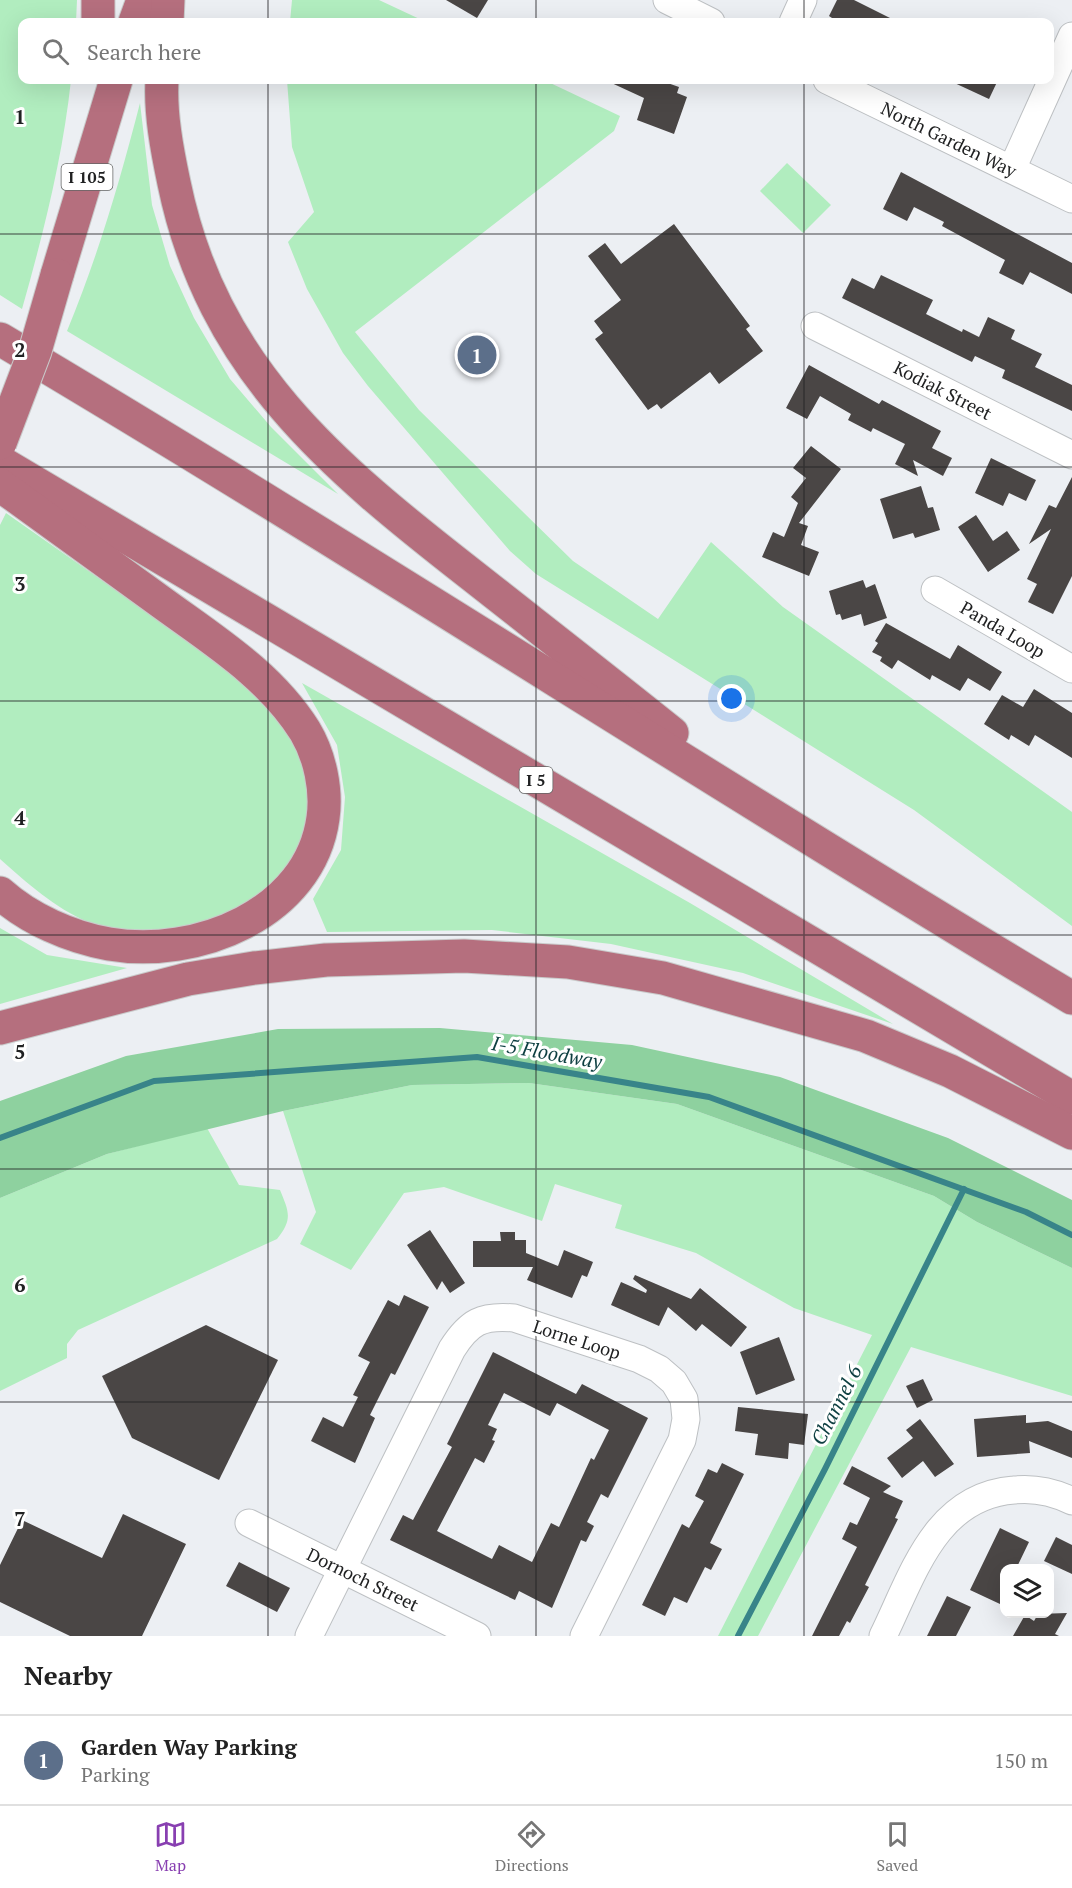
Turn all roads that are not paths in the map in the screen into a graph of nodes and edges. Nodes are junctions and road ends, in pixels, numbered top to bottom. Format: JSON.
{"nodes":[{"id":1,"x":98,"y":0,"type":"edge"},
{"id":2,"x":143,"y":0,"type":"edge"},
{"id":3,"x":168,"y":0,"type":"edge"},
{"id":4,"x":668,"y":0,"type":"edge"},
{"id":5,"x":803,"y":0,"type":"edge"},
{"id":6,"x":98,"y":18,"type":"edge"},
{"id":7,"x":136,"y":18,"type":"edge"},
{"id":8,"x":166,"y":18,"type":"edge"},
{"id":9,"x":703,"y":18,"type":"edge"},
{"id":10,"x":795,"y":18,"type":"edge"},
{"id":11,"x":1072,"y":36,"type":"edge"},
{"id":12,"x":1054,"y":76,"type":"edge"},
{"id":13,"x":91,"y":84,"type":"edge"},
{"id":14,"x":115,"y":84,"type":"edge"},
{"id":15,"x":162,"y":84,"type":"edge"},
{"id":16,"x":834,"y":84,"type":"edge"},
{"id":17,"x":1050,"y":84,"type":"edge"},
{"id":18,"x":1012,"y":169,"type":"junction"},
{"id":19,"x":1072,"y":199,"type":"edge"},
{"id":20,"x":57,"y":275,"type":"junction"},
{"id":21,"x":815,"y":326,"type":"dead end"},
{"id":22,"x":0,"y":339,"type":"edge"},
{"id":23,"x":0,"y":443,"type":"edge"},
{"id":24,"x":1072,"y":454,"type":"edge"},
{"id":25,"x":0,"y":462,"type":"edge"},
{"id":26,"x":0,"y":485,"type":"edge"},
{"id":27,"x":935,"y":590,"type":"dead end"},
{"id":28,"x":1071,"y":665,"type":"edge"},
{"id":29,"x":812,"y":842,"type":"junction"},
{"id":30,"x":0,"y":892,"type":"edge"},
{"id":31,"x":1072,"y":998,"type":"edge"},
{"id":32,"x":2,"y":1028,"type":"edge"},
{"id":33,"x":1072,"y":1098,"type":"edge"},
{"id":34,"x":1072,"y":1133,"type":"edge"},
{"id":35,"x":1072,"y":1501,"type":"edge"},
{"id":36,"x":249,"y":1523,"type":"dead end"},
{"id":37,"x":341,"y":1569,"type":"junction"},
{"id":38,"x":309,"y":1636,"type":"edge"},
{"id":39,"x":477,"y":1636,"type":"edge"},
{"id":40,"x":584,"y":1636,"type":"edge"},
{"id":41,"x":883,"y":1636,"type":"edge"}],
"edges":[{"from":1,"to":6,"type":"highway"},
{"from":2,"to":7,"type":"highway"},
{"from":3,"to":8,"type":"highway"},
{"from":4,"to":9,"type":"street"},
{"from":5,"to":10,"type":"street"},
{"from":11,"to":12,"type":"street"},
{"from":13,"to":20,"type":"highway"},
{"from":14,"to":20,"type":"highway","number":"I 105"},
{"from":15,"to":29,"type":"highway"},
{"from":16,"to":18,"type":"street","name":"North Garden Way"},
{"from":17,"to":18,"type":"street"},
{"from":18,"to":19,"type":"street","name":"North Garden Way"},
{"from":20,"to":23,"type":"highway","number":"I 105","bridge":true},
{"from":21,"to":24,"type":"street","name":"Kodiak Street"},
{"from":22,"to":29,"type":"highway"},
{"from":25,"to":33,"type":"highway","number":"I 5"},
{"from":26,"to":30,"type":"highway"},
{"from":27,"to":28,"type":"street","name":"Panda Loop"},
{"from":29,"to":31,"type":"highway"},
{"from":32,"to":34,"type":"highway"},
{"from":35,"to":41,"type":"street"},
{"from":36,"to":37,"type":"street","name":"Dornoch Street"},
{"from":37,"to":38,"type":"street","name":"Lorne Loop"},
{"from":37,"to":39,"type":"street","name":"Dornoch Street"},
{"from":37,"to":40,"type":"street","name":"Lorne Loop"}]}
